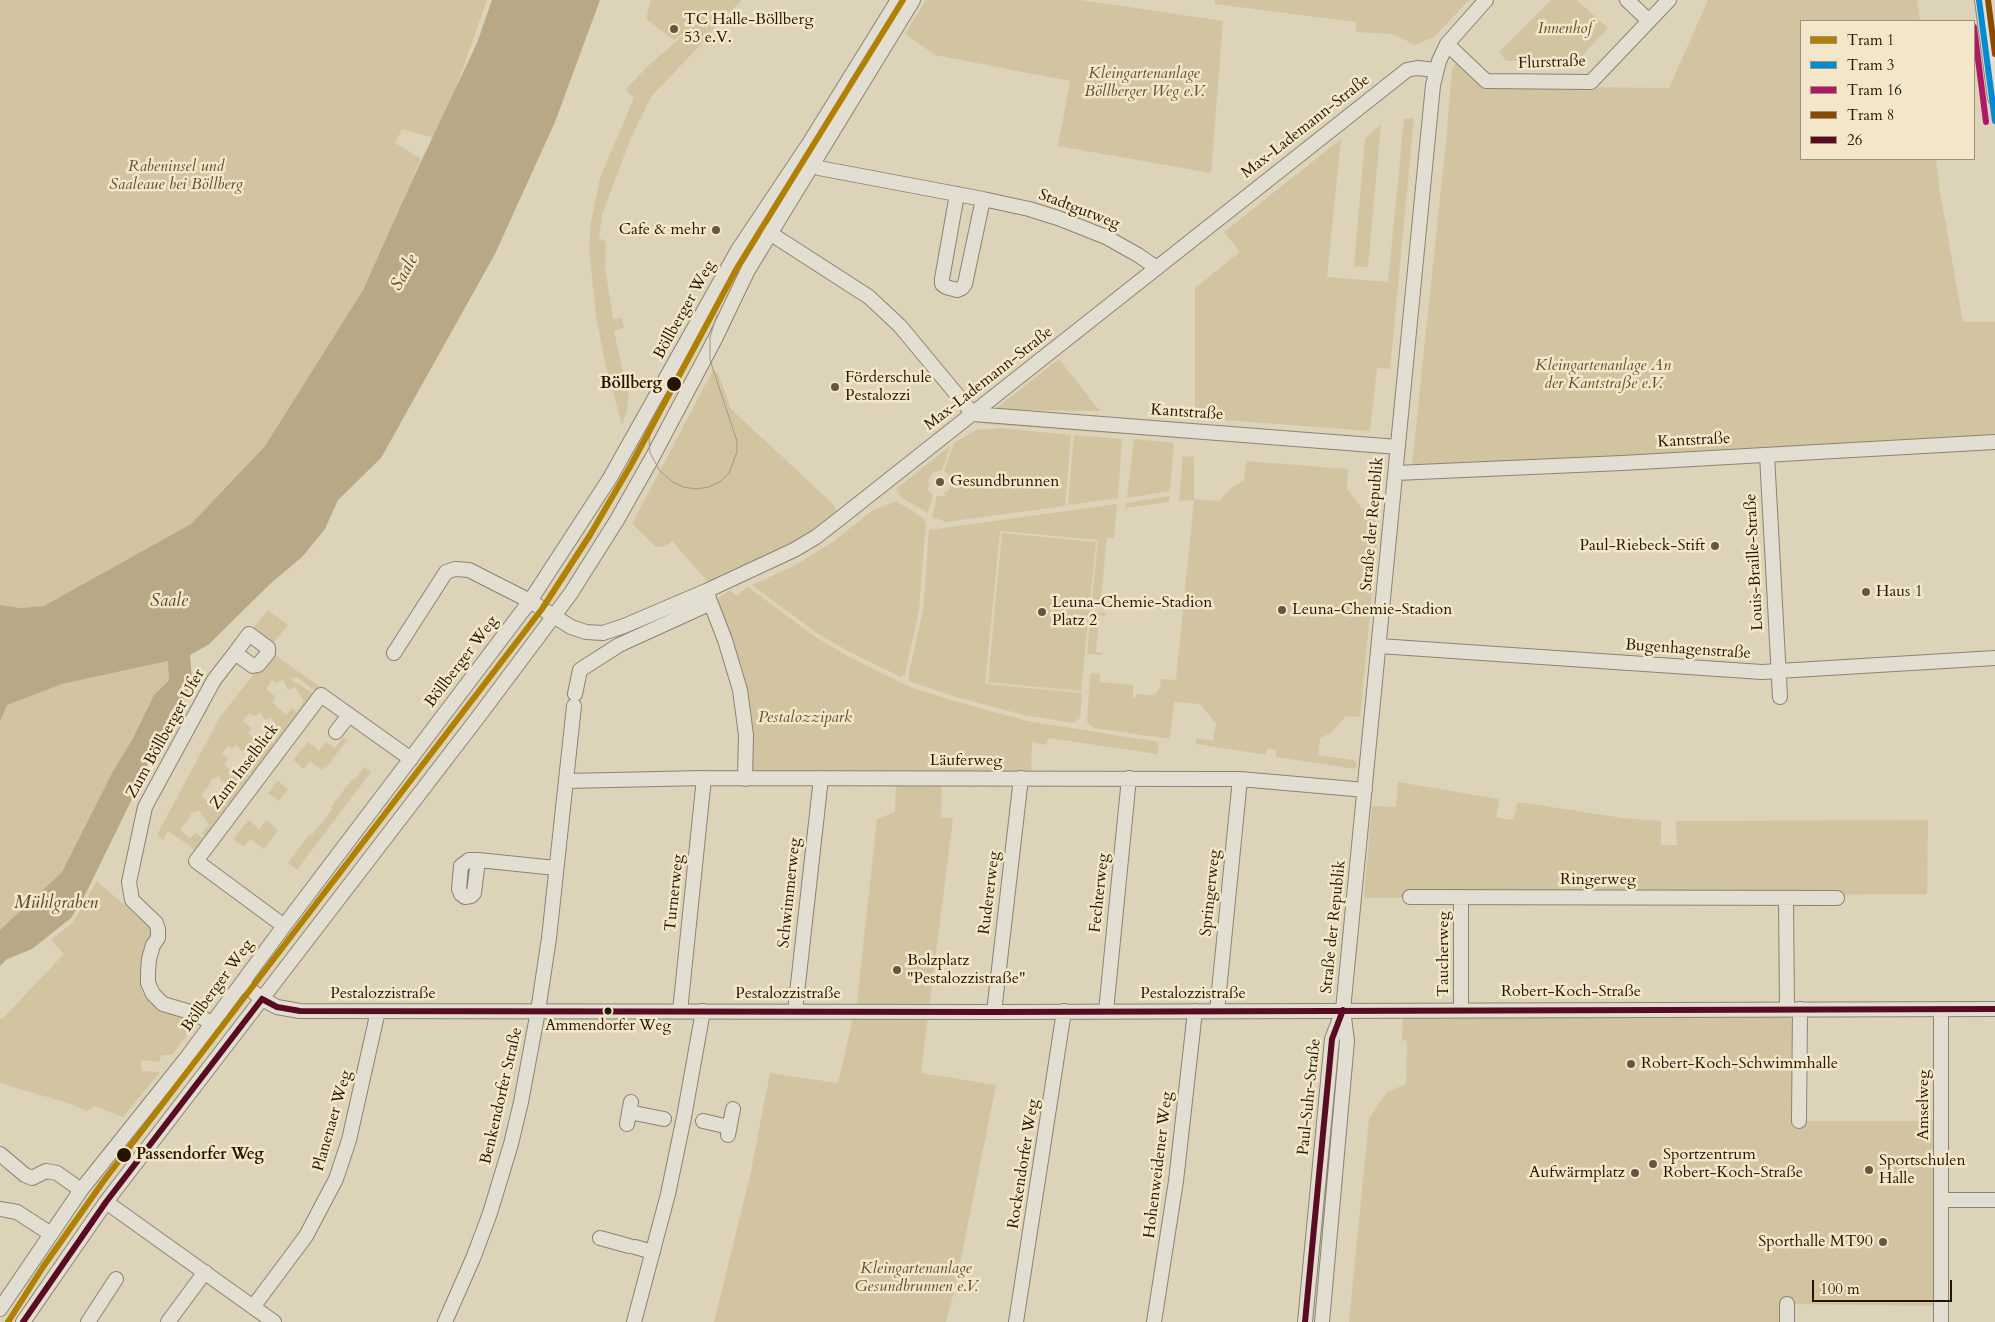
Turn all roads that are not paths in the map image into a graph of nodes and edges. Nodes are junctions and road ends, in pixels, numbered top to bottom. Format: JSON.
{"nodes":[{"id":1,"x":898,"y":0,"type":"edge"},
{"id":2,"x":913,"y":0,"type":"edge"},
{"id":3,"x":1486,"y":0,"type":"edge"},
{"id":4,"x":1627,"y":0,"type":"edge"},
{"id":5,"x":1667,"y":1,"type":"edge"},
{"id":6,"x":1986,"y":6,"type":"edge"},
{"id":7,"x":1649,"y":21,"type":"junction"},
{"id":8,"x":1447,"y":44,"type":"junction"},
{"id":9,"x":1436,"y":70,"type":"junction"},
{"id":10,"x":1995,"y":98,"type":"edge"},
{"id":11,"x":812,"y":163,"type":"junction"},
{"id":12,"x":957,"y":194,"type":"junction"},
{"id":13,"x":983,"y":199,"type":"junction"},
{"id":14,"x":755,"y":223,"type":"junction"},
{"id":15,"x":769,"y":233,"type":"junction"},
{"id":16,"x":1157,"y":268,"type":"junction"},
{"id":17,"x":973,"y":414,"type":"junction"},
{"id":18,"x":1995,"y":442,"type":"edge"},
{"id":19,"x":1398,"y":447,"type":"junction"},
{"id":20,"x":1767,"y":455,"type":"junction"},
{"id":21,"x":1396,"y":473,"type":"junction"},
{"id":22,"x":707,"y":598,"type":"junction"},
{"id":23,"x":530,"y":601,"type":"junction"},
{"id":24,"x":553,"y":617,"type":"junction"},
{"id":25,"x":1379,"y":646,"type":"junction"},
{"id":26,"x":235,"y":653,"type":"dead end"},
{"id":27,"x":394,"y":653,"type":"dead end"},
{"id":28,"x":1995,"y":658,"type":"edge"},
{"id":29,"x":580,"y":670,"type":"joint"},
{"id":30,"x":1779,"y":670,"type":"junction"},
{"id":31,"x":1780,"y":697,"type":"dead end"},
{"id":32,"x":349,"y":715,"type":"junction"},
{"id":33,"x":336,"y":732,"type":"dead end"},
{"id":34,"x":411,"y":759,"type":"junction"},
{"id":35,"x":704,"y":778,"type":"junction"},
{"id":36,"x":821,"y":778,"type":"junction"},
{"id":37,"x":1021,"y":778,"type":"junction"},
{"id":38,"x":1129,"y":778,"type":"junction"},
{"id":39,"x":745,"y":779,"type":"junction"},
{"id":40,"x":1240,"y":779,"type":"junction"},
{"id":41,"x":566,"y":781,"type":"junction"},
{"id":42,"x":1365,"y":790,"type":"junction"},
{"id":43,"x":478,"y":860,"type":"dead end"},
{"id":44,"x":556,"y":868,"type":"junction"},
{"id":45,"x":1410,"y":897,"type":"dead end"},
{"id":46,"x":1461,"y":897,"type":"junction"},
{"id":47,"x":1786,"y":898,"type":"junction"},
{"id":48,"x":1837,"y":898,"type":"dead end"},
{"id":49,"x":284,"y":926,"type":"junction"},
{"id":50,"x":242,"y":983,"type":"junction"},
{"id":51,"x":262,"y":999,"type":"junction"},
{"id":52,"x":1793,"y":1009,"type":"junction"},
{"id":53,"x":1941,"y":1009,"type":"junction"},
{"id":54,"x":1995,"y":1009,"type":"edge"},
{"id":55,"x":1343,"y":1010,"type":"junction"},
{"id":56,"x":1461,"y":1010,"type":"junction"},
{"id":57,"x":378,"y":1011,"type":"junction"},
{"id":58,"x":538,"y":1011,"type":"junction"},
{"id":59,"x":680,"y":1011,"type":"junction"},
{"id":60,"x":704,"y":1011,"type":"junction"},
{"id":61,"x":1106,"y":1011,"type":"junction"},
{"id":62,"x":1195,"y":1011,"type":"junction"},
{"id":63,"x":1217,"y":1011,"type":"junction"},
{"id":64,"x":794,"y":1012,"type":"junction"},
{"id":65,"x":994,"y":1012,"type":"junction"},
{"id":66,"x":1064,"y":1012,"type":"junction"},
{"id":67,"x":212,"y":1024,"type":"junction"},
{"id":68,"x":732,"y":1109,"type":"dead end"},
{"id":69,"x":629,"y":1113,"type":"dead end"},
{"id":70,"x":684,"y":1120,"type":"junction"},
{"id":71,"x":1798,"y":1122,"type":"dead end"},
{"id":72,"x":0,"y":1154,"type":"edge"},
{"id":73,"x":81,"y":1190,"type":"junction"},
{"id":74,"x":0,"y":1200,"type":"edge"},
{"id":75,"x":1941,"y":1200,"type":"junction"},
{"id":76,"x":1995,"y":1200,"type":"edge"},
{"id":77,"x":106,"y":1202,"type":"junction"},
{"id":78,"x":0,"y":1209,"type":"edge"},
{"id":79,"x":17,"y":1212,"type":"junction"},
{"id":80,"x":51,"y":1234,"type":"junction"},
{"id":81,"x":599,"y":1239,"type":"dead end"},
{"id":82,"x":653,"y":1252,"type":"junction"},
{"id":83,"x":205,"y":1272,"type":"junction"},
{"id":84,"x":116,"y":1279,"type":"dead end"},
{"id":85,"x":1787,"y":1304,"type":"dead end"},
{"id":86,"x":253,"y":1307,"type":"junction"},
{"id":87,"x":0,"y":1309,"type":"edge"},
{"id":88,"x":23,"y":1322,"type":"edge"},
{"id":89,"x":88,"y":1322,"type":"edge"},
{"id":90,"x":168,"y":1322,"type":"edge"},
{"id":91,"x":274,"y":1322,"type":"edge"},
{"id":92,"x":445,"y":1322,"type":"edge"},
{"id":93,"x":634,"y":1322,"type":"edge"},
{"id":94,"x":1016,"y":1322,"type":"edge"},
{"id":95,"x":1154,"y":1322,"type":"edge"},
{"id":96,"x":1305,"y":1322,"type":"edge"},
{"id":97,"x":1322,"y":1322,"type":"edge"},
{"id":98,"x":1787,"y":1322,"type":"edge"},
{"id":99,"x":1941,"y":1322,"type":"edge"}],
"edges":[{"from":1,"to":14,"type":"street","name":"Böllberger Weg"},
{"from":2,"to":11,"type":"street"},
{"from":3,"to":8,"type":"street","name":"Straße der Republik"},
{"from":4,"to":7,"type":"street"},
{"from":5,"to":7,"type":"street","name":"Flurstraße"},
{"from":6,"to":10,"type":"street"},
{"from":7,"to":8,"type":"street","name":"Flurstraße"},
{"from":8,"to":9,"type":"street","name":"Straße der Republik"},
{"from":9,"to":16,"type":"street","name":"Max-Lademann-Straße"},
{"from":9,"to":19,"type":"street","name":"Straße der Republik"},
{"from":11,"to":12,"type":"street","name":"Stadtgutweg"},
{"from":11,"to":15,"type":"street"},
{"from":12,"to":13,"type":"street","name":"Stadtgutweg"},
{"from":12,"to":13,"type":"street"},
{"from":13,"to":16,"type":"street","name":"Stadtgutweg"},
{"from":14,"to":15,"type":"street"},
{"from":14,"to":23,"type":"street","name":"Böllberger Weg"},
{"from":15,"to":17,"type":"street"},
{"from":15,"to":24,"type":"street"},
{"from":16,"to":17,"type":"street","name":"Max-Lademann-Straße"},
{"from":17,"to":19,"type":"street","name":"Kantstraße"},
{"from":17,"to":22,"type":"street","name":"Max-Lademann-Straße"},
{"from":18,"to":20,"type":"street","name":"Kantstraße"},
{"from":19,"to":21,"type":"street","name":"Straße der Republik"},
{"from":20,"to":21,"type":"street","name":"Kantstraße"},
{"from":20,"to":30,"type":"street","name":"Louis-Braille-Straße"},
{"from":21,"to":25,"type":"street","name":"Straße der Republik"},
{"from":22,"to":24,"type":"street","name":"Max-Lademann-Straße"},
{"from":22,"to":29,"type":"street","name":"Max-Lademann-Straße"},
{"from":22,"to":39,"type":"street"},
{"from":23,"to":24,"type":"street","name":"Max-Lademann-Straße"},
{"from":23,"to":27,"type":"street","name":"Max-Lademann-Straße"},
{"from":23,"to":34,"type":"street","name":"Böllberger Weg"},
{"from":24,"to":51,"type":"street"},
{"from":25,"to":30,"type":"street","name":"Bugenhagenstraße"},
{"from":25,"to":42,"type":"street","name":"Straße der Republik"},
{"from":26,"to":67,"type":"street","name":"Zum Böllberger Ufer"},
{"from":28,"to":30,"type":"street","name":"Bugenhagenstraße"},
{"from":29,"to":41,"type":"street","name":"Benkendorfer Straße"},
{"from":30,"to":31,"type":"street","name":"Louis-Braille-Straße"},
{"from":32,"to":33,"type":"street"},
{"from":32,"to":34,"type":"street","name":"Zum Inselblick"},
{"from":32,"to":49,"type":"street","name":"Zum Inselblick"},
{"from":34,"to":49,"type":"street","name":"Böllberger Weg"},
{"from":35,"to":39,"type":"street","name":"Läuferweg"},
{"from":35,"to":41,"type":"street","name":"Läuferweg"},
{"from":35,"to":59,"type":"street","name":"Turnerweg"},
{"from":36,"to":37,"type":"street","name":"Läuferweg"},
{"from":36,"to":39,"type":"street","name":"Läuferweg"},
{"from":36,"to":64,"type":"street","name":"Schwimmerweg"},
{"from":37,"to":38,"type":"street","name":"Läuferweg"},
{"from":37,"to":65,"type":"street","name":"Rudererweg"},
{"from":38,"to":40,"type":"street","name":"Läuferweg"},
{"from":38,"to":61,"type":"street","name":"Fechterweg"},
{"from":40,"to":42,"type":"street","name":"Läuferweg"},
{"from":40,"to":63,"type":"street","name":"Springerweg"},
{"from":41,"to":44,"type":"street","name":"Benkendorfer Straße"},
{"from":42,"to":55,"type":"street","name":"Straße der Republik"},
{"from":43,"to":44,"type":"street"},
{"from":44,"to":58,"type":"street","name":"Benkendorfer Straße"},
{"from":45,"to":46,"type":"street","name":"Ringerweg"},
{"from":46,"to":47,"type":"street","name":"Ringerweg"},
{"from":46,"to":56,"type":"street","name":"Taucherweg"},
{"from":47,"to":48,"type":"street","name":"Ringerweg"},
{"from":47,"to":52,"type":"street"},
{"from":49,"to":50,"type":"street","name":"Böllberger Weg"},
{"from":50,"to":51,"type":"street","name":"Pestalozzistraße"},
{"from":50,"to":67,"type":"street","name":"Böllberger Weg"},
{"from":51,"to":57,"type":"street","name":"Pestalozzistraße"},
{"from":51,"to":77,"type":"street"},
{"from":52,"to":53,"type":"street","name":"Robert-Koch-Straße"},
{"from":52,"to":56,"type":"street","name":"Robert-Koch-Straße"},
{"from":52,"to":71,"type":"street"},
{"from":53,"to":54,"type":"street","name":"Robert-Koch-Straße"},
{"from":53,"to":75,"type":"street","name":"Amselweg"},
{"from":55,"to":56,"type":"street","name":"Robert-Koch-Straße"},
{"from":55,"to":63,"type":"street","name":"Pestalozzistraße"},
{"from":55,"to":96,"type":"street","name":"Paul-Suhr-Straße"},
{"from":55,"to":97,"type":"street","name":"Paul-Suhr-Straße"},
{"from":57,"to":58,"type":"street","name":"Pestalozzistraße"},
{"from":57,"to":86,"type":"street","name":"Planenaer Weg"},
{"from":58,"to":59,"type":"street","name":"Pestalozzistraße"},
{"from":58,"to":92,"type":"street","name":"Benkendorfer Straße"},
{"from":59,"to":60,"type":"street","name":"Pestalozzistraße"},
{"from":60,"to":64,"type":"street","name":"Pestalozzistraße"},
{"from":60,"to":70,"type":"street"},
{"from":61,"to":62,"type":"street","name":"Pestalozzistraße"},
{"from":61,"to":66,"type":"street","name":"Pestalozzistraße"},
{"from":62,"to":63,"type":"street","name":"Pestalozzistraße"},
{"from":62,"to":95,"type":"street","name":"Hohenweidener Weg"},
{"from":64,"to":65,"type":"street","name":"Pestalozzistraße"},
{"from":65,"to":66,"type":"street","name":"Pestalozzistraße"},
{"from":66,"to":94,"type":"street","name":"Rockendorfer Weg"},
{"from":67,"to":73,"type":"street","name":"Böllberger Weg"},
{"from":68,"to":70,"type":"street"},
{"from":69,"to":70,"type":"street"},
{"from":70,"to":82,"type":"street"},
{"from":72,"to":73,"type":"street"},
{"from":73,"to":80,"type":"street","name":"Böllberger Weg"},
{"from":74,"to":79,"type":"street"},
{"from":75,"to":76,"type":"street"},
{"from":75,"to":99,"type":"street","name":"Amselweg"},
{"from":77,"to":83,"type":"street"},
{"from":77,"to":88,"type":"street"},
{"from":78,"to":79,"type":"street"},
{"from":79,"to":80,"type":"street"},
{"from":80,"to":87,"type":"street","name":"Böllberger Weg"},
{"from":81,"to":82,"type":"street"},
{"from":82,"to":93,"type":"street"},
{"from":83,"to":86,"type":"street"},
{"from":83,"to":90,"type":"street"},
{"from":84,"to":89,"type":"street"},
{"from":85,"to":98,"type":"street"},
{"from":86,"to":91,"type":"street"}]}
